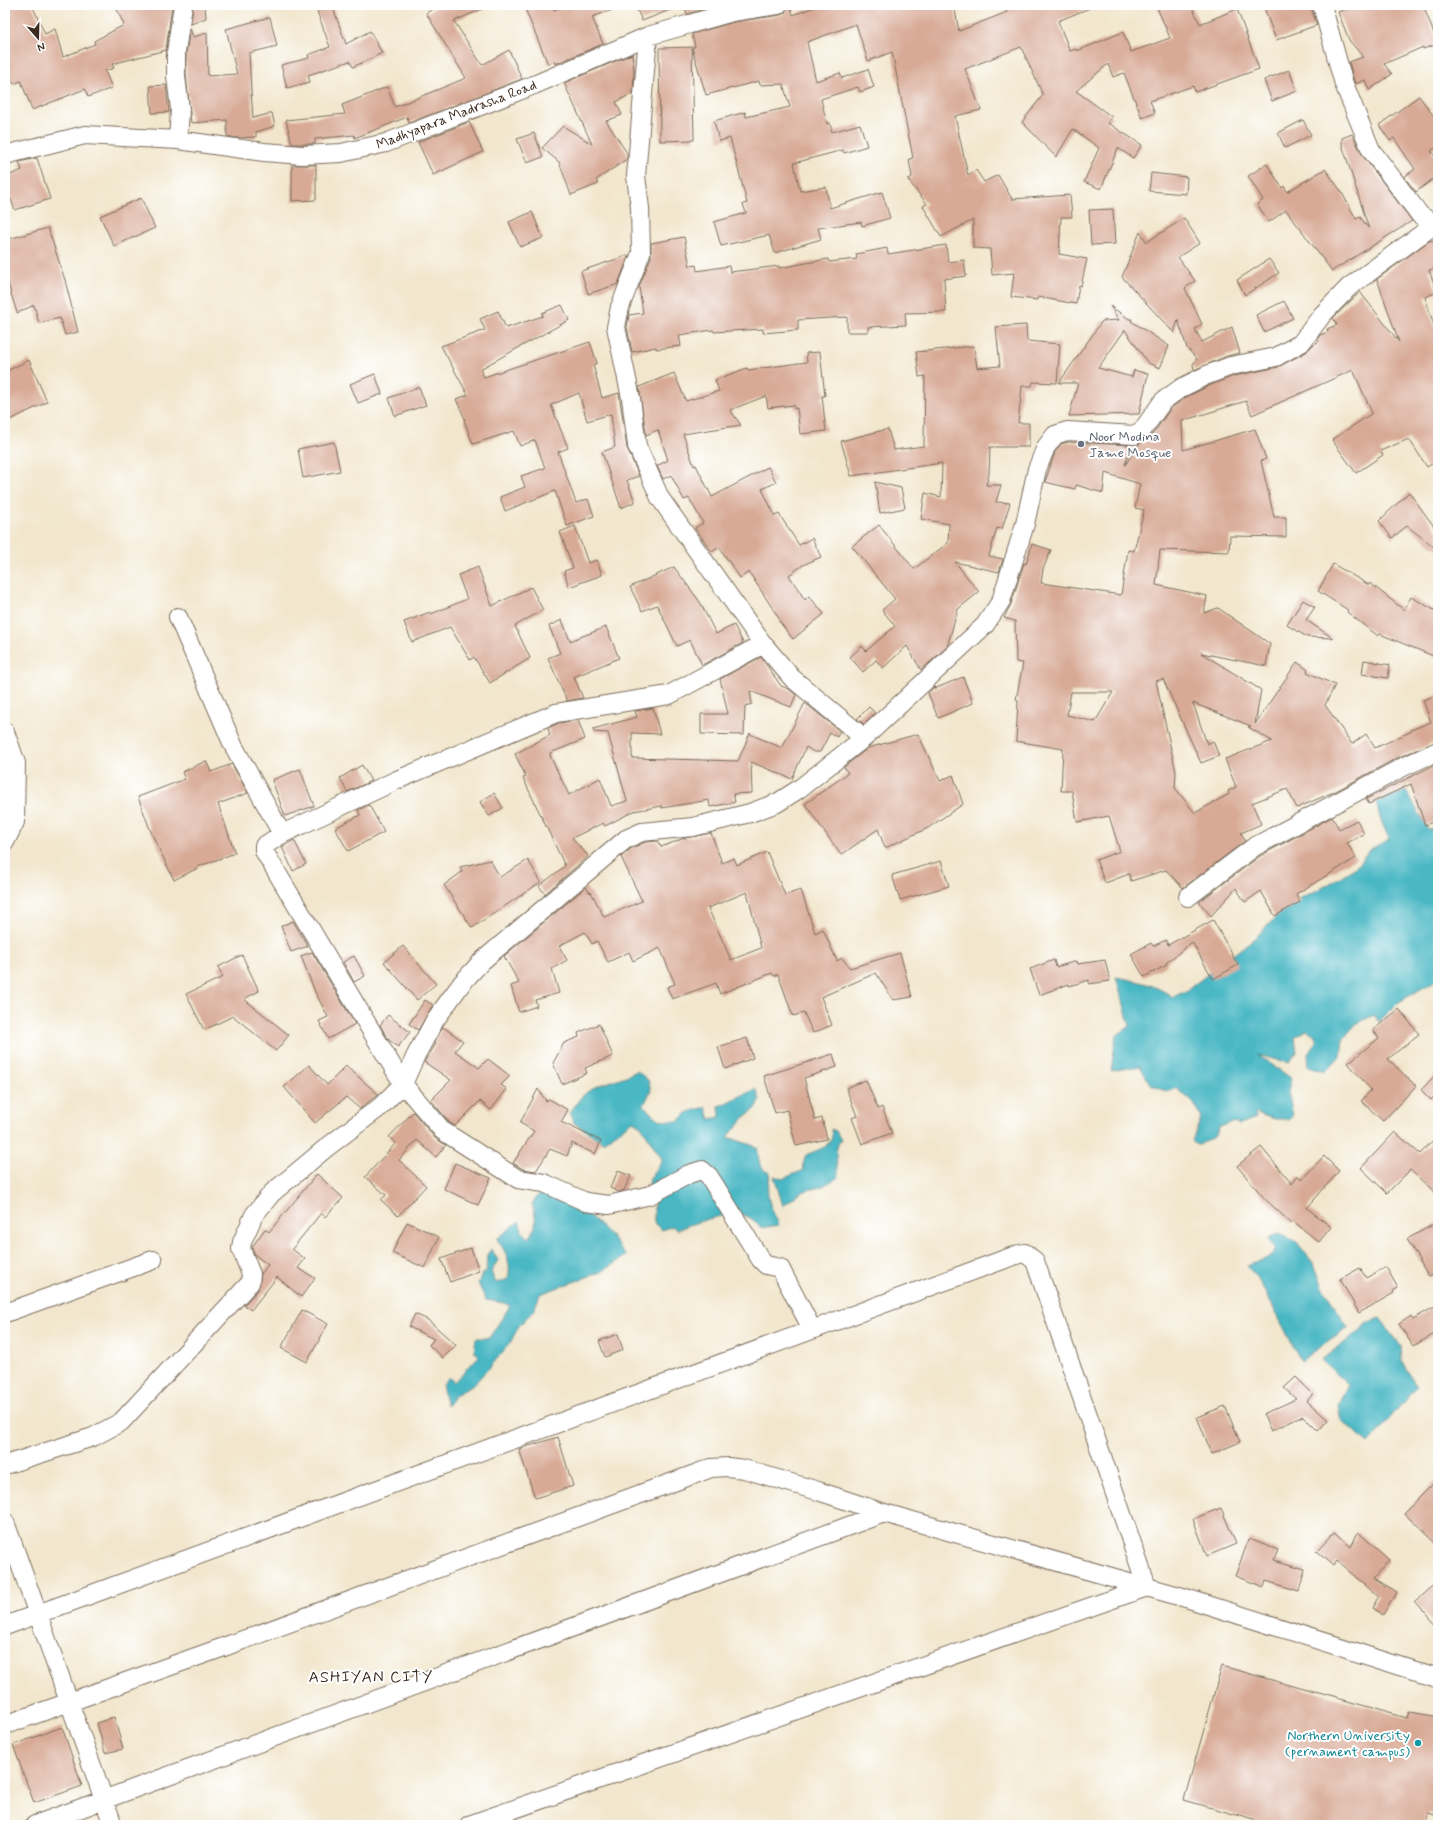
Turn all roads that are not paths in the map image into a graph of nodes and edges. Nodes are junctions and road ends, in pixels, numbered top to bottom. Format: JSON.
{"nodes":[{"id":1,"x":183,"y":5,"type":"edge"},
{"id":2,"x":778,"y":5,"type":"edge"},
{"id":3,"x":1322,"y":5,"type":"edge"},
{"id":4,"x":648,"y":36,"type":"junction"},
{"id":5,"x":178,"y":140,"type":"junction"},
{"id":6,"x":5,"y":155,"type":"edge"},
{"id":7,"x":1436,"y":225,"type":"edge"},
{"id":8,"x":178,"y":617,"type":"dead end"},
{"id":9,"x":763,"y":644,"type":"junction"},
{"id":10,"x":5,"y":732,"type":"edge"},
{"id":11,"x":864,"y":738,"type":"junction"},
{"id":12,"x":1438,"y":751,"type":"edge"},
{"id":13,"x":282,"y":834,"type":"junction"},
{"id":14,"x":5,"y":842,"type":"edge"},
{"id":15,"x":1188,"y":897,"type":"dead end"},
{"id":16,"x":403,"y":1084,"type":"junction"},
{"id":17,"x":152,"y":1260,"type":"dead end"},
{"id":18,"x":5,"y":1313,"type":"edge"},
{"id":19,"x":812,"y":1329,"type":"junction"},
{"id":20,"x":5,"y":1465,"type":"edge"},
{"id":21,"x":884,"y":1513,"type":"junction"},
{"id":22,"x":5,"y":1522,"type":"edge"},
{"id":23,"x":1147,"y":1588,"type":"junction"},
{"id":24,"x":38,"y":1614,"type":"junction"},
{"id":25,"x":5,"y":1626,"type":"edge"},
{"id":26,"x":1438,"y":1678,"type":"edge"},
{"id":27,"x":70,"y":1701,"type":"junction"},
{"id":28,"x":5,"y":1725,"type":"edge"},
{"id":29,"x":103,"y":1799,"type":"junction"},
{"id":30,"x":35,"y":1825,"type":"edge"},
{"id":31,"x":113,"y":1825,"type":"edge"},
{"id":32,"x":469,"y":1825,"type":"edge"}],
"edges":[{"from":1,"to":5,"type":"street"},
{"from":2,"to":4,"type":"street","name":"Madhyapara Madrasha Road"},
{"from":3,"to":7,"type":"street"},
{"from":4,"to":5,"type":"street","name":"Madhyapara Madrasha Road"},
{"from":4,"to":9,"type":"street"},
{"from":5,"to":6,"type":"street","name":"Madhyapara Madrasha Road"},
{"from":7,"to":11,"type":"street"},
{"from":8,"to":13,"type":"street"},
{"from":9,"to":11,"type":"street"},
{"from":9,"to":13,"type":"street"},
{"from":10,"to":14,"type":"street"},
{"from":11,"to":16,"type":"street"},
{"from":12,"to":15,"type":"street"},
{"from":13,"to":16,"type":"street"},
{"from":16,"to":19,"type":"street"},
{"from":16,"to":20,"type":"street"},
{"from":17,"to":18,"type":"street"},
{"from":19,"to":23,"type":"street"},
{"from":19,"to":24,"type":"street"},
{"from":21,"to":23,"type":"street"},
{"from":21,"to":27,"type":"street"},
{"from":21,"to":29,"type":"street"},
{"from":22,"to":24,"type":"street"},
{"from":23,"to":26,"type":"street"},
{"from":23,"to":32,"type":"street"},
{"from":24,"to":25,"type":"street"},
{"from":24,"to":27,"type":"street"},
{"from":27,"to":28,"type":"street"},
{"from":27,"to":29,"type":"street"},
{"from":29,"to":30,"type":"street"},
{"from":29,"to":31,"type":"street"}]}
